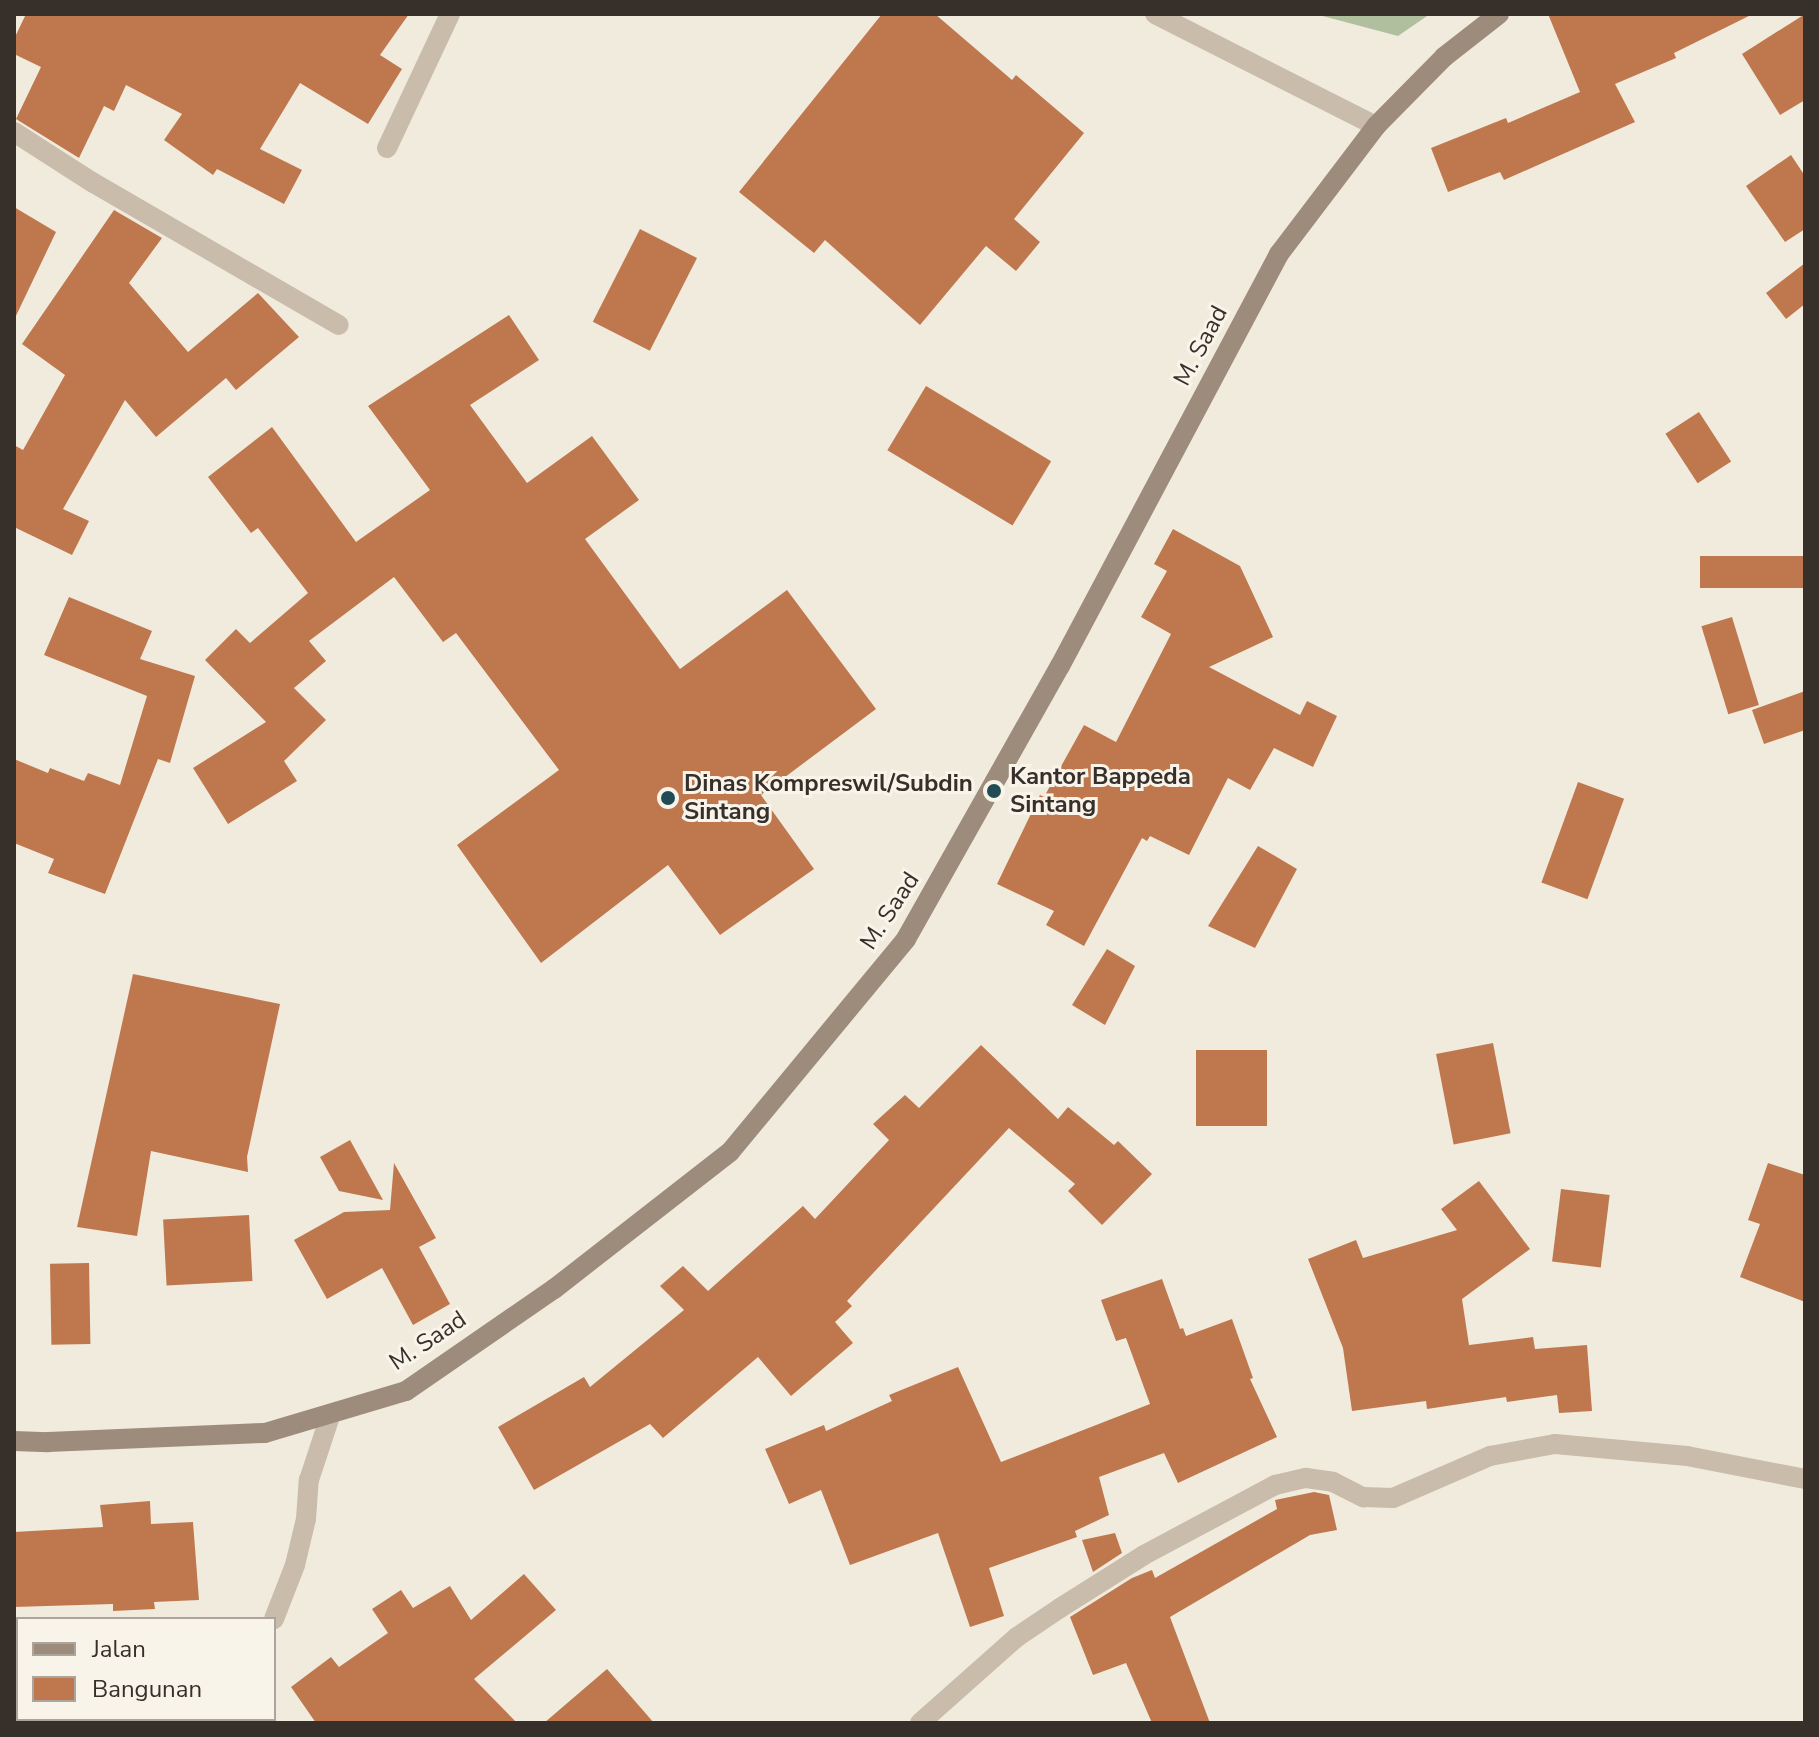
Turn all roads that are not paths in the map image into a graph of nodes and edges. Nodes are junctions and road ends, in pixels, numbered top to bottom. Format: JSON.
{"nodes":[{"id":1,"x":450,"y":14,"type":"edge"},
{"id":2,"x":1155,"y":14,"type":"edge"},
{"id":3,"x":1499,"y":14,"type":"edge"},
{"id":4,"x":1376,"y":126,"type":"junction"},
{"id":5,"x":14,"y":132,"type":"edge"},
{"id":6,"x":387,"y":148,"type":"dead end"},
{"id":7,"x":339,"y":325,"type":"dead end"},
{"id":8,"x":330,"y":1416,"type":"junction"},
{"id":9,"x":14,"y":1441,"type":"edge"},
{"id":10,"x":1805,"y":1479,"type":"edge"},
{"id":11,"x":275,"y":1617,"type":"edge"},
{"id":12,"x":920,"y":1723,"type":"edge"}],
"edges":[{"from":1,"to":6,"type":"street"},
{"from":2,"to":4,"type":"street"},
{"from":3,"to":4,"type":"street","name":"M. Saad"},
{"from":4,"to":8,"type":"street","name":"M. Saad"},
{"from":5,"to":7,"type":"street"},
{"from":8,"to":9,"type":"street","name":"M. Saad"},
{"from":8,"to":11,"type":"street"},
{"from":10,"to":12,"type":"street"}]}
